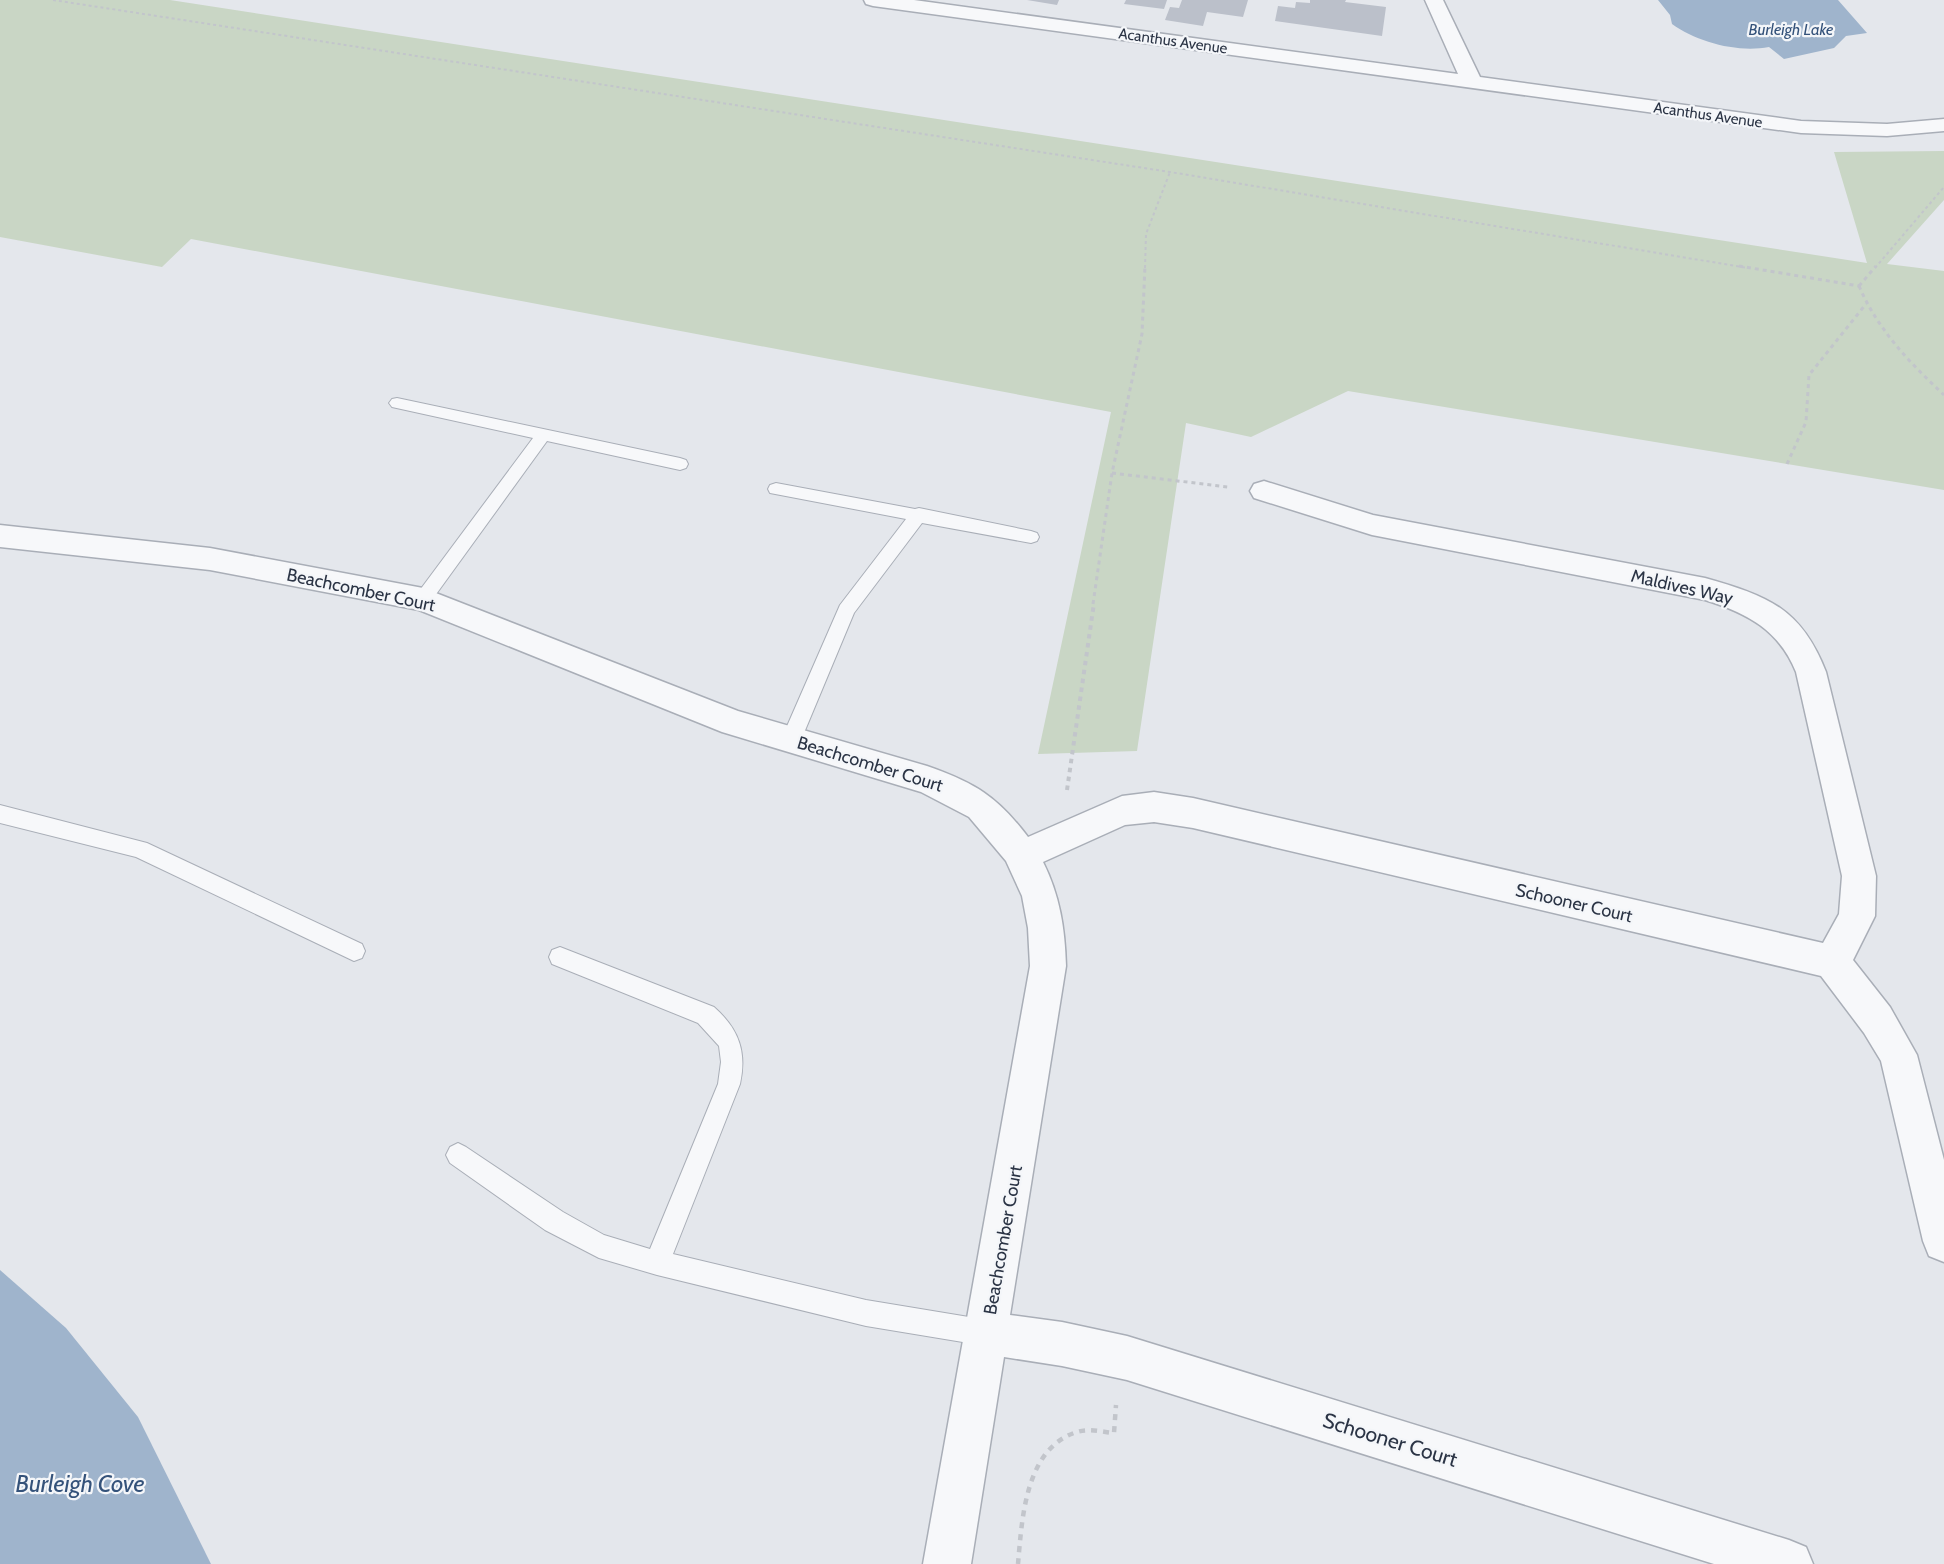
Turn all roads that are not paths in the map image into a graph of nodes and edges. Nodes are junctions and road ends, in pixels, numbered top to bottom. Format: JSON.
{"nodes":[{"id":1,"x":873,"y":0,"type":"edge"},
{"id":2,"x":1434,"y":0,"type":"edge"},
{"id":3,"x":1472,"y":82,"type":"junction"},
{"id":4,"x":1944,"y":124,"type":"edge"},
{"id":5,"x":397,"y":403,"type":"dead end"},
{"id":6,"x":543,"y":435,"type":"junction"},
{"id":7,"x":680,"y":464,"type":"dead end"},
{"id":8,"x":776,"y":489,"type":"dead end"},
{"id":9,"x":1264,"y":491,"type":"road end"},
{"id":10,"x":919,"y":514,"type":"junction"},
{"id":11,"x":0,"y":536,"type":"edge"},
{"id":12,"x":1031,"y":537,"type":"dead end"},
{"id":13,"x":423,"y":599,"type":"junction"},
{"id":14,"x":791,"y":740,"type":"junction"},
{"id":15,"x":0,"y":814,"type":"edge"},
{"id":16,"x":1023,"y":855,"type":"junction"},
{"id":17,"x":354,"y":951,"type":"dead end"},
{"id":18,"x":560,"y":957,"type":"dead end"},
{"id":19,"x":1832,"y":962,"type":"junction"},
{"id":20,"x":458,"y":1155,"type":"dead end"},
{"id":21,"x":1944,"y":1241,"type":"edge"},
{"id":22,"x":657,"y":1263,"type":"junction"},
{"id":23,"x":987,"y":1333,"type":"junction"},
{"id":24,"x":947,"y":1564,"type":"edge"},
{"id":25,"x":1789,"y":1564,"type":"edge"}],
"edges":[{"from":1,"to":3,"type":"street","name":"Acanthus Avenue"},
{"from":2,"to":3,"type":"street"},
{"from":3,"to":4,"type":"street","name":"Acanthus Avenue"},
{"from":5,"to":6,"type":"lane"},
{"from":6,"to":7,"type":"lane"},
{"from":6,"to":13,"type":"lane"},
{"from":8,"to":10,"type":"lane"},
{"from":9,"to":19,"type":"street","name":"Maldives Way"},
{"from":10,"to":12,"type":"lane"},
{"from":10,"to":14,"type":"lane"},
{"from":11,"to":13,"type":"street","name":"Beachcomber Court"},
{"from":13,"to":14,"type":"street","name":"Beachcomber Court"},
{"from":14,"to":16,"type":"street","name":"Beachcomber Court"},
{"from":15,"to":17,"type":"lane"},
{"from":16,"to":19,"type":"street","name":"Schooner Court"},
{"from":16,"to":23,"type":"street","name":"Beachcomber Court"},
{"from":18,"to":22,"type":"lane"},
{"from":19,"to":21,"type":"street"},
{"from":20,"to":22,"type":"lane"},
{"from":22,"to":23,"type":"lane"},
{"from":23,"to":24,"type":"street","name":"Beachcomber Court"},
{"from":23,"to":25,"type":"street","name":"Schooner Court"}]}
